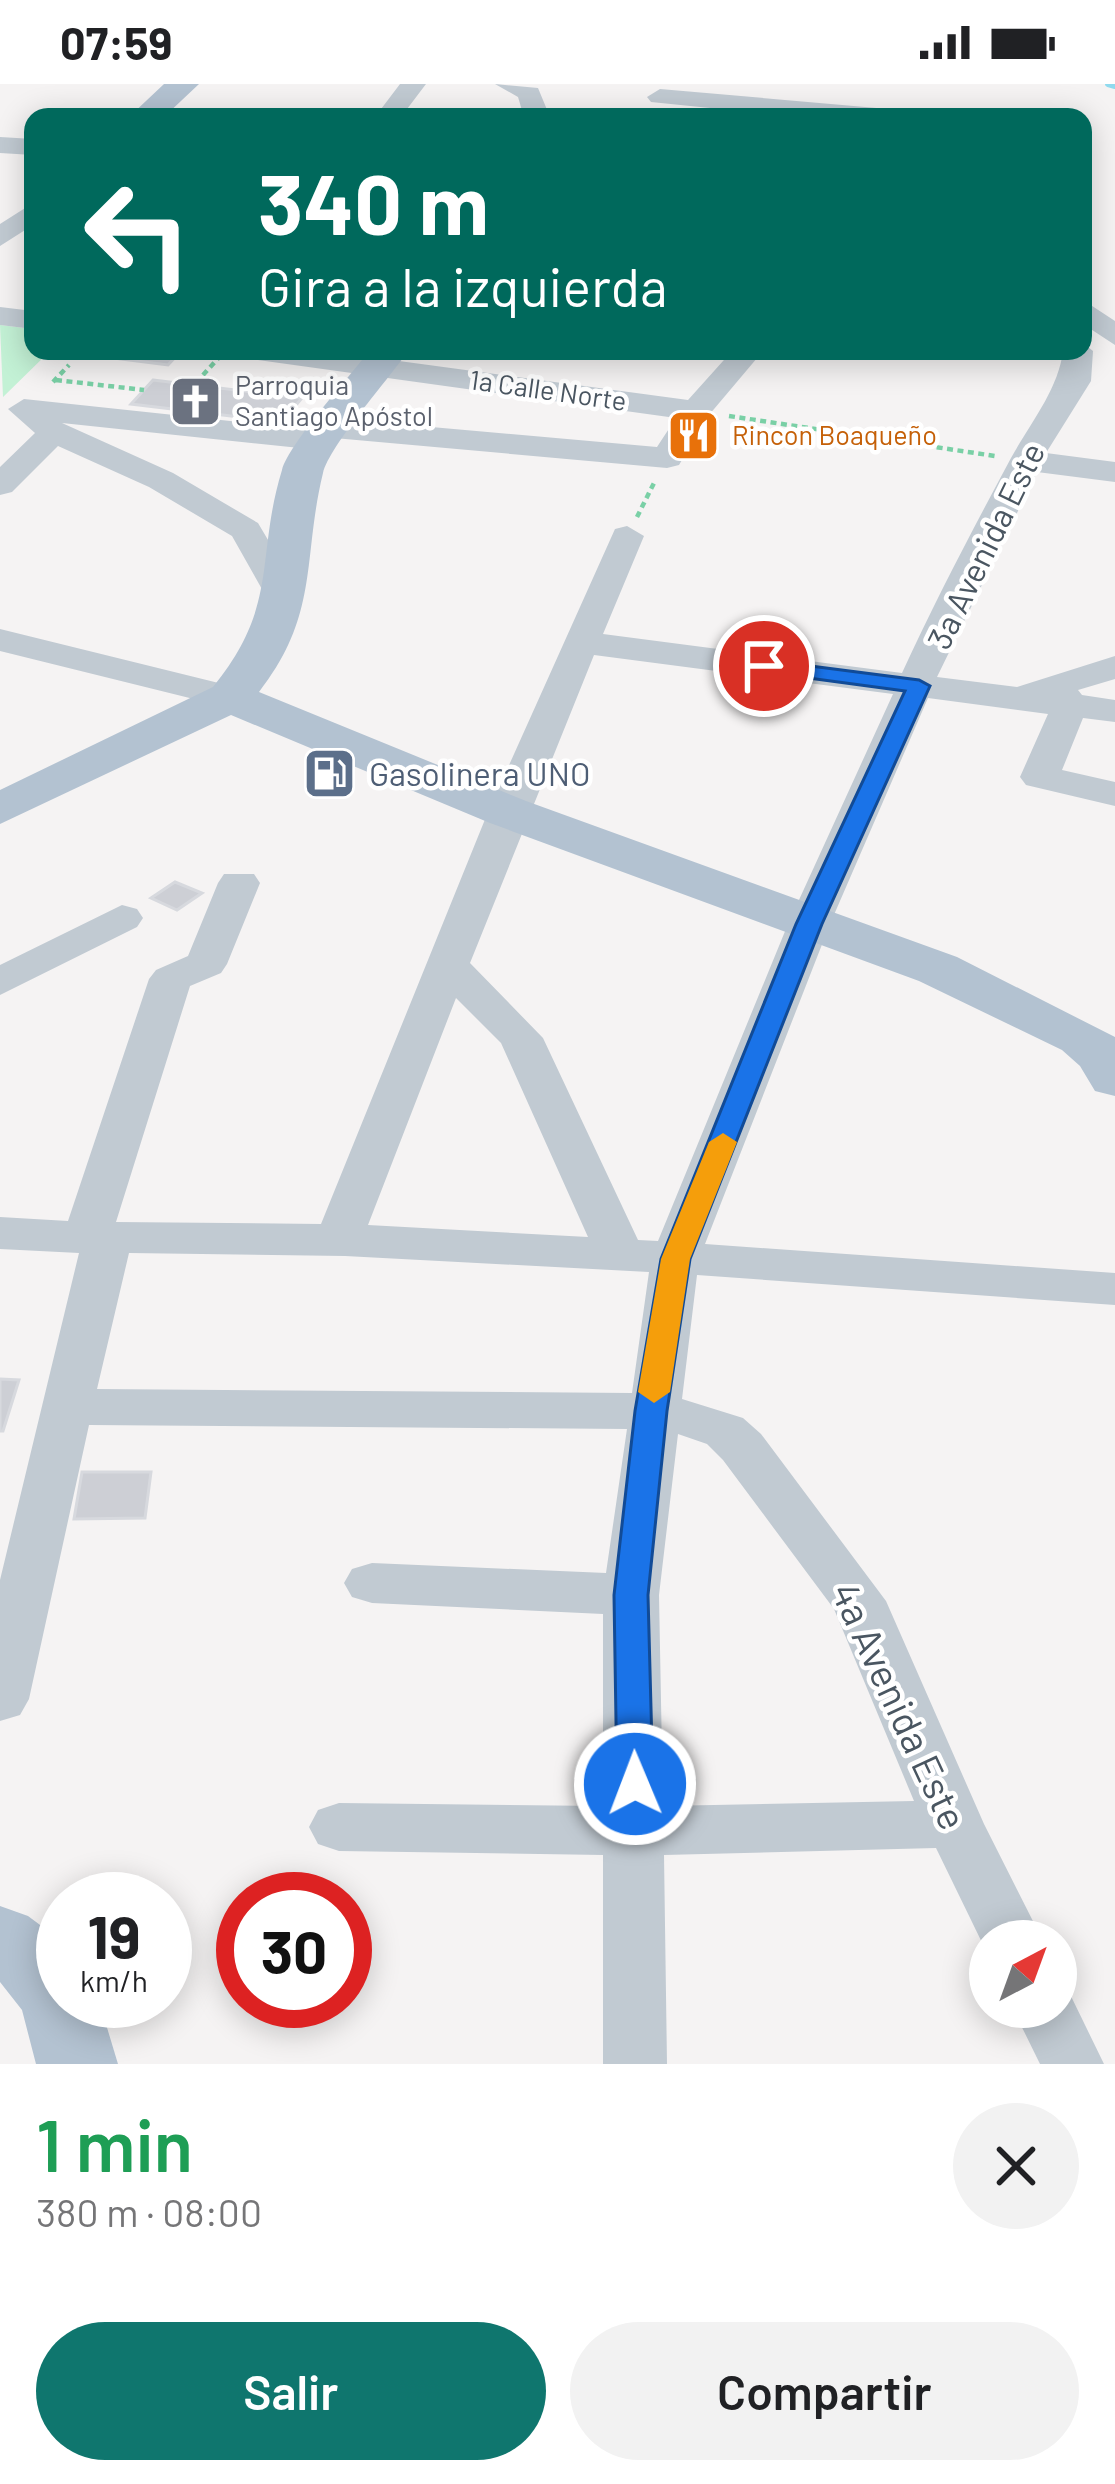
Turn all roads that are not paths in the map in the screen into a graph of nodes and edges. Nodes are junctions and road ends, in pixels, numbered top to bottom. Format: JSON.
{"nodes":[{"id":1,"x":183,"y":84,"type":"edge"},
{"id":2,"x":508,"y":84,"type":"edge"},
{"id":3,"x":660,"y":97,"type":"dead end"},
{"id":4,"x":155,"y":108,"type":"edge"},
{"id":5,"x":534,"y":108,"type":"edge"},
{"id":6,"x":765,"y":108,"type":"edge"},
{"id":7,"x":1092,"y":317,"type":"edge"},
{"id":8,"x":1115,"y":336,"type":"edge"},
{"id":9,"x":381,"y":360,"type":"edge"},
{"id":10,"x":388,"y":360,"type":"edge"},
{"id":11,"x":740,"y":360,"type":"edge"},
{"id":12,"x":1077,"y":360,"type":"edge"},
{"id":13,"x":12,"y":408,"type":"edge"},
{"id":14,"x":696,"y":411,"type":"junction"},
{"id":15,"x":54,"y":432,"type":"junction"},
{"id":16,"x":324,"y":434,"type":"junction"},
{"id":17,"x":1029,"y":461,"type":"junction"},
{"id":18,"x":1115,"y":472,"type":"edge"},
{"id":19,"x":0,"y":485,"type":"edge"},
{"id":20,"x":627,"y":536,"type":"road end"},
{"id":21,"x":285,"y":599,"type":"junction"},
{"id":22,"x":938,"y":639,"type":"junction"},
{"id":23,"x":0,"y":640,"type":"edge"},
{"id":24,"x":584,"y":643,"type":"junction"},
{"id":25,"x":1115,"y":667,"type":"edge"},
{"id":26,"x":809,"y":672,"type":"junction"},
{"id":27,"x":919,"y":686,"type":"junction"},
{"id":28,"x":1062,"y":695,"type":"junction"},
{"id":29,"x":230,"y":697,"type":"junction"},
{"id":30,"x":1115,"y":711,"type":"edge"},
{"id":31,"x":1115,"y":794,"type":"edge"},
{"id":32,"x":0,"y":809,"type":"edge"},
{"id":33,"x":508,"y":812,"type":"junction"},
{"id":34,"x":239,"y":884,"type":"dead end"},
{"id":35,"x":122,"y":918,"type":"dead end"},
{"id":36,"x":809,"y":924,"type":"junction"},
{"id":37,"x":448,"y":965,"type":"junction"},
{"id":38,"x":0,"y":982,"type":"edge"},
{"id":39,"x":1115,"y":1079,"type":"edge"},
{"id":40,"x":0,"y":1233,"type":"edge"},
{"id":41,"x":96,"y":1239,"type":"junction"},
{"id":42,"x":339,"y":1240,"type":"junction"},
{"id":43,"x":620,"y":1253,"type":"junction"},
{"id":44,"x":675,"y":1259,"type":"junction"},
{"id":45,"x":1115,"y":1289,"type":"edge"},
{"id":46,"x":65,"y":1406,"type":"junction"},
{"id":47,"x":651,"y":1411,"type":"junction"},
{"id":48,"x":372,"y":1583,"type":"dead end"},
{"id":49,"x":631,"y":1595,"type":"junction"},
{"id":50,"x":0,"y":1699,"type":"edge"},
{"id":51,"x":954,"y":1824,"type":"junction"},
{"id":52,"x":339,"y":1827,"type":"dead end"},
{"id":53,"x":636,"y":1831,"type":"junction"},
{"id":54,"x":1002,"y":1920,"type":"edge"},
{"id":55,"x":0,"y":1939,"type":"edge"},
{"id":56,"x":1054,"y":2028,"type":"edge"},
{"id":57,"x":77,"y":2064,"type":"edge"},
{"id":58,"x":635,"y":2064,"type":"edge"},
{"id":59,"x":1072,"y":2064,"type":"edge"}],
"edges":[{"from":1,"to":4,"type":"main road"},
{"from":2,"to":5,"type":"street"},
{"from":3,"to":6,"type":"street"},
{"from":7,"to":8,"type":"street"},
{"from":9,"to":16,"type":"main road"},
{"from":10,"to":14,"type":"street","name":"1a Calle Norte"},
{"from":11,"to":14,"type":"street"},
{"from":12,"to":17,"type":"street","name":"3a Avenida Este"},
{"from":13,"to":15,"type":"street"},
{"from":13,"to":16,"type":"street"},
{"from":14,"to":16,"type":"street"},
{"from":15,"to":19,"type":"street"},
{"from":15,"to":21,"type":"street"},
{"from":16,"to":21,"type":"main road"},
{"from":17,"to":18,"type":"street"},
{"from":17,"to":22,"type":"street","name":"3a Avenida Este"},
{"from":20,"to":24,"type":"street"},
{"from":21,"to":29,"type":"main road"},
{"from":22,"to":26,"type":"street"},
{"from":22,"to":27,"type":"street","name":"3a Avenida Este"},
{"from":23,"to":29,"type":"street"},
{"from":24,"to":26,"type":"street"},
{"from":24,"to":33,"type":"street"},
{"from":25,"to":28,"type":"street"},
{"from":26,"to":27,"type":"street"},
{"from":27,"to":28,"type":"street"},
{"from":27,"to":36,"type":"street","name":"3a Avenida Este"},
{"from":28,"to":30,"type":"street"},
{"from":28,"to":31,"type":"street"},
{"from":29,"to":32,"type":"main road"},
{"from":29,"to":33,"type":"main road"},
{"from":33,"to":36,"type":"main road"},
{"from":33,"to":37,"type":"street"},
{"from":34,"to":41,"type":"street"},
{"from":35,"to":38,"type":"street"},
{"from":36,"to":39,"type":"main road"},
{"from":36,"to":44,"type":"street","name":"3a Avenida Este"},
{"from":37,"to":42,"type":"street"},
{"from":37,"to":43,"type":"street"},
{"from":40,"to":41,"type":"street"},
{"from":41,"to":42,"type":"street"},
{"from":41,"to":46,"type":"street"},
{"from":42,"to":43,"type":"street"},
{"from":43,"to":44,"type":"street"},
{"from":44,"to":45,"type":"street"},
{"from":44,"to":47,"type":"street","name":"3a Avenida Este"},
{"from":46,"to":47,"type":"street","name":"4a Avenida Este"},
{"from":46,"to":50,"type":"street"},
{"from":47,"to":49,"type":"street","name":"3a Avenida Este"},
{"from":47,"to":51,"type":"street","name":"4a Avenida Este"},
{"from":48,"to":49,"type":"street"},
{"from":49,"to":53,"type":"street","name":"3a Avenida Este"},
{"from":51,"to":53,"type":"street"},
{"from":51,"to":54,"type":"street","name":"4a Avenida Este"},
{"from":52,"to":53,"type":"street"},
{"from":53,"to":58,"type":"street","name":"3a Avenida Este"},
{"from":55,"to":57,"type":"main road"},
{"from":56,"to":59,"type":"street"}]}
